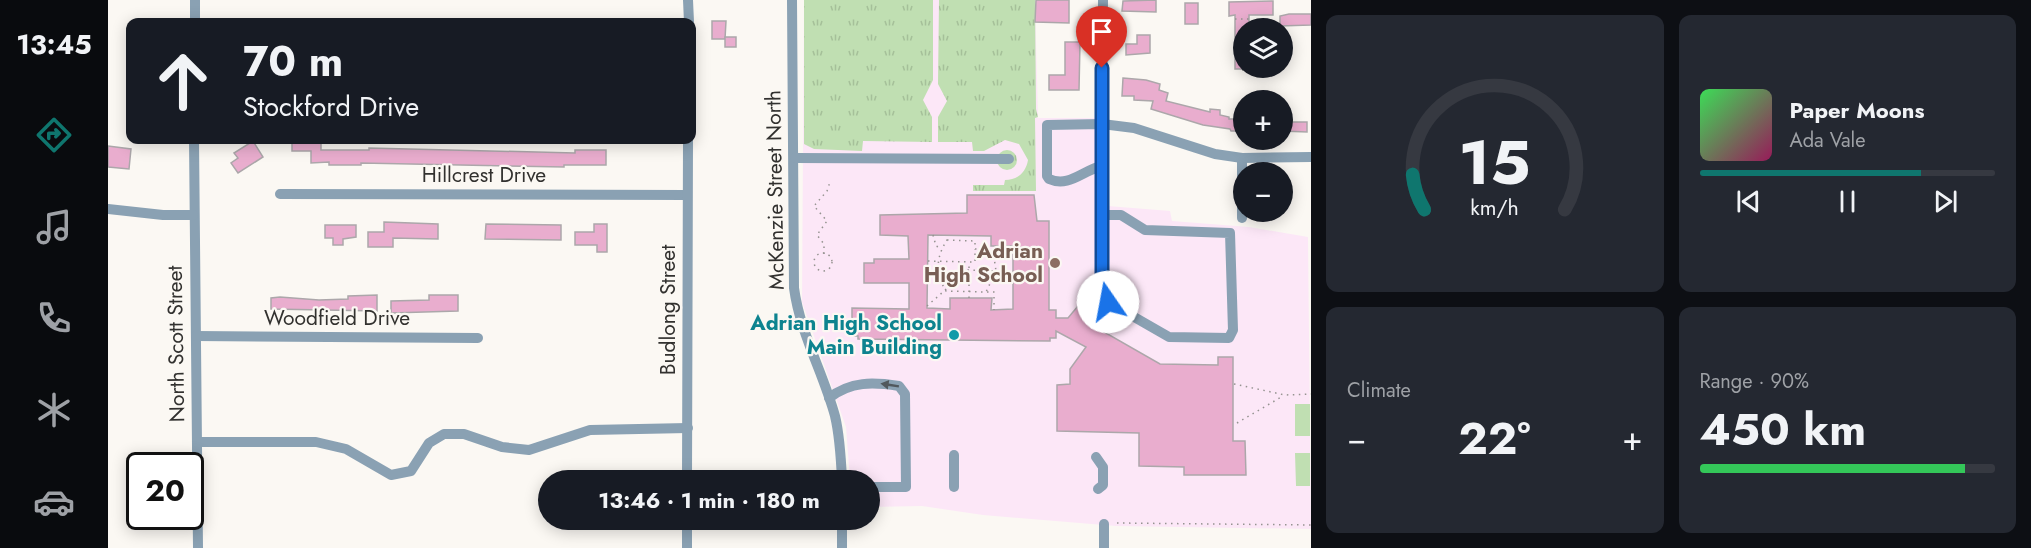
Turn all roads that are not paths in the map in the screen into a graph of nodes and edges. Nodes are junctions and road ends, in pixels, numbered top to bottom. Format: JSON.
{"nodes":[{"id":1,"x":195,"y":0,"type":"edge"},
{"id":2,"x":688,"y":0,"type":"edge"},
{"id":3,"x":792,"y":0,"type":"edge"},
{"id":4,"x":1103,"y":0,"type":"edge"},
{"id":5,"x":195,"y":18,"type":"edge"},
{"id":6,"x":688,"y":18,"type":"edge"},
{"id":7,"x":1102,"y":124,"type":"junction"},
{"id":8,"x":194,"y":144,"type":"edge"},
{"id":9,"x":688,"y":144,"type":"edge"},
{"id":10,"x":1311,"y":157,"type":"edge"},
{"id":11,"x":795,"y":158,"type":"junction"},
{"id":12,"x":1242,"y":158,"type":"junction"},
{"id":13,"x":1009,"y":159,"type":"dead end"},
{"id":14,"x":1242,"y":162,"type":"edge"},
{"id":15,"x":1102,"y":166,"type":"junction"},
{"id":16,"x":280,"y":194,"type":"dead end"},
{"id":17,"x":687,"y":195,"type":"junction"},
{"id":18,"x":108,"y":209,"type":"edge"},
{"id":19,"x":193,"y":212,"type":"junction"},
{"id":20,"x":1102,"y":215,"type":"junction"},
{"id":21,"x":196,"y":336,"type":"junction"},
{"id":22,"x":478,"y":338,"type":"dead end"},
{"id":23,"x":829,"y":398,"type":"junction"},
{"id":24,"x":688,"y":428,"type":"junction"},
{"id":25,"x":197,"y":442,"type":"junction"},
{"id":26,"x":954,"y":455,"type":"dead end"},
{"id":27,"x":1096,"y":457,"type":"dead end"},
{"id":28,"x":687,"y":470,"type":"edge"},
{"id":29,"x":841,"y":470,"type":"edge"},
{"id":30,"x":880,"y":487,"type":"edge"},
{"id":31,"x":954,"y":487,"type":"dead end"},
{"id":32,"x":1098,"y":489,"type":"dead end"},
{"id":33,"x":1104,"y":525,"type":"dead end"},
{"id":34,"x":687,"y":530,"type":"edge"},
{"id":35,"x":842,"y":530,"type":"edge"},
{"id":36,"x":198,"y":548,"type":"edge"},
{"id":37,"x":687,"y":548,"type":"edge"},
{"id":38,"x":842,"y":548,"type":"edge"},
{"id":39,"x":1104,"y":548,"type":"edge"}],
"edges":[{"from":1,"to":5,"type":"street"},
{"from":2,"to":6,"type":"street"},
{"from":3,"to":11,"type":"street","name":"McKenzie Street North"},
{"from":4,"to":7,"type":"street"},
{"from":7,"to":12,"type":"street"},
{"from":7,"to":15,"type":"street"},
{"from":7,"to":15,"type":"street"},
{"from":8,"to":19,"type":"street","name":"North Scott Street"},
{"from":9,"to":17,"type":"street","name":"Budlong Street"},
{"from":10,"to":12,"type":"street"},
{"from":11,"to":13,"type":"street"},
{"from":11,"to":23,"type":"street","name":"McKenzie Street North"},
{"from":12,"to":14,"type":"street"},
{"from":15,"to":20,"type":"street"},
{"from":16,"to":17,"type":"street","name":"Hillcrest Drive"},
{"from":17,"to":24,"type":"street","name":"Budlong Street"},
{"from":18,"to":19,"type":"street"},
{"from":19,"to":21,"type":"street","name":"North Scott Street"},
{"from":20,"to":20,"type":"street"},
{"from":21,"to":22,"type":"street","name":"Woodfield Drive"},
{"from":21,"to":25,"type":"street","name":"North Scott Street"},
{"from":23,"to":29,"type":"street","name":"McKenzie Street North"},
{"from":30,"to":23,"type":"street","one_way":true},
{"from":24,"to":25,"type":"street"},
{"from":24,"to":28,"type":"street","name":"Budlong Street"},
{"from":25,"to":36,"type":"street","name":"North Scott Street"},
{"from":26,"to":31,"type":"street"},
{"from":27,"to":32,"type":"street"},
{"from":33,"to":39,"type":"street"},
{"from":34,"to":37,"type":"street"},
{"from":35,"to":38,"type":"street"}]}
